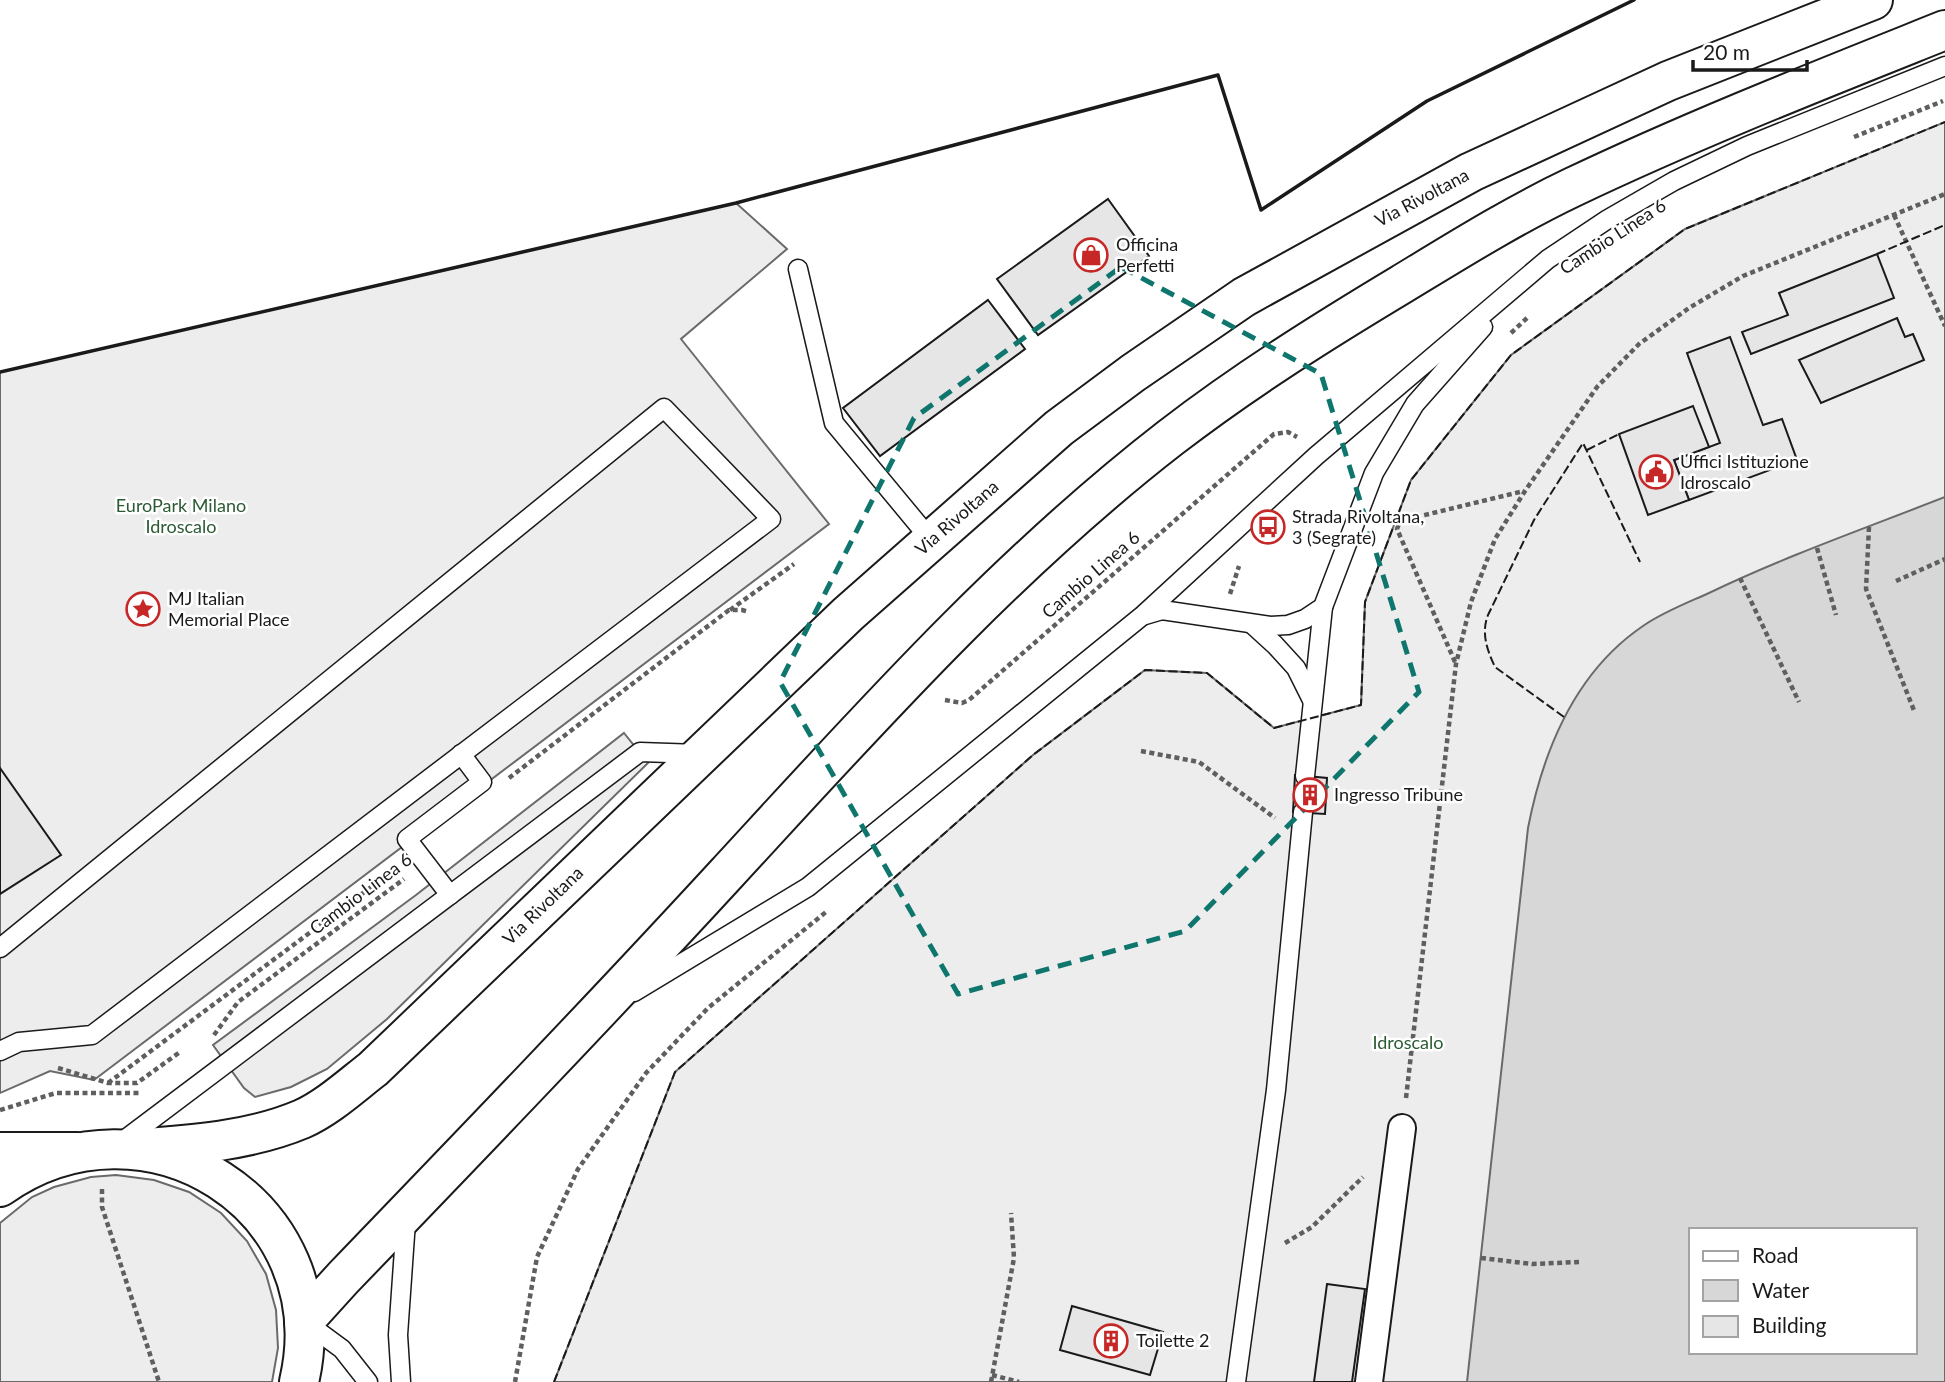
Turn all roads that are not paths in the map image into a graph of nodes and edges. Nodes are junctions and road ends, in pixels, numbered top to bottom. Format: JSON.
{"nodes":[{"id":1,"x":1807,"y":0,"type":"edge"},
{"id":2,"x":1873,"y":0,"type":"edge"},
{"id":3,"x":1945,"y":30,"type":"edge"},
{"id":4,"x":1945,"y":66,"type":"edge"},
{"id":5,"x":797,"y":269,"type":"dead end"},
{"id":6,"x":1518,"y":286,"type":"junction"},
{"id":7,"x":1244,"y":297,"type":"junction"},
{"id":8,"x":931,"y":540,"type":"junction"},
{"id":9,"x":1323,"y":607,"type":"junction"},
{"id":10,"x":1142,"y":616,"type":"junction"},
{"id":11,"x":1252,"y":624,"type":"junction"},
{"id":12,"x":1312,"y":700,"type":"junction"},
{"id":13,"x":461,"y":754,"type":"junction"},
{"id":14,"x":702,"y":754,"type":"junction"},
{"id":15,"x":1306,"y":776,"type":"dead end"},
{"id":16,"x":1303,"y":812,"type":"dead end"},
{"id":17,"x":450,"y":895,"type":"junction"},
{"id":18,"x":0,"y":948,"type":"edge"},
{"id":19,"x":595,"y":1016,"type":"junction"},
{"id":20,"x":0,"y":1051,"type":"edge"},
{"id":21,"x":1402,"y":1128,"type":"road end"},
{"id":22,"x":109,"y":1150,"type":"junction"},
{"id":23,"x":0,"y":1152,"type":"edge"},
{"id":24,"x":0,"y":1187,"type":"edge"},
{"id":25,"x":407,"y":1211,"type":"junction"},
{"id":26,"x":304,"y":1321,"type":"junction"},
{"id":27,"x":299,"y":1382,"type":"edge"},
{"id":28,"x":368,"y":1382,"type":"edge"},
{"id":29,"x":401,"y":1382,"type":"edge"},
{"id":30,"x":1236,"y":1382,"type":"edge"},
{"id":31,"x":1369,"y":1382,"type":"edge"}],
"edges":[{"from":1,"to":7,"type":"main road"},
{"from":2,"to":7,"type":"main road","name":"Via Rivoltana"},
{"from":3,"to":19,"type":"main road"},
{"from":4,"to":6,"type":"lane"},
{"from":5,"to":8,"type":"lane"},
{"from":6,"to":9,"type":"lane"},
{"from":6,"to":10,"type":"lane"},
{"from":7,"to":8,"type":"main road","name":"Via Rivoltana"},
{"from":8,"to":14,"type":"main road","name":"Via Rivoltana"},
{"from":9,"to":11,"type":"lane"},
{"from":9,"to":12,"type":"lane"},
{"from":10,"to":11,"type":"lane"},
{"from":10,"to":19,"type":"lane"},
{"from":11,"to":12,"type":"lane"},
{"from":12,"to":15,"type":"lane"},
{"from":13,"to":17,"type":"lane"},
{"from":13,"to":18,"type":"lane"},
{"from":13,"to":20,"type":"lane"},
{"from":14,"to":17,"type":"lane"},
{"from":14,"to":22,"type":"main road","name":"Via Rivoltana"},
{"from":16,"to":30,"type":"lane"},
{"from":17,"to":22,"type":"lane"},
{"from":19,"to":25,"type":"main road"},
{"from":21,"to":31,"type":"street"},
{"from":22,"to":23,"type":"main road","name":"Via Rivoltana"},
{"from":22,"to":24,"type":"main road","name":"Via Rivoltana"},
{"from":22,"to":26,"type":"main road","name":"Via Rivoltana"},
{"from":25,"to":26,"type":"main road"},
{"from":25,"to":29,"type":"lane"},
{"from":26,"to":27,"type":"main road","name":"Via Rivoltana"},
{"from":26,"to":28,"type":"lane"}]}
